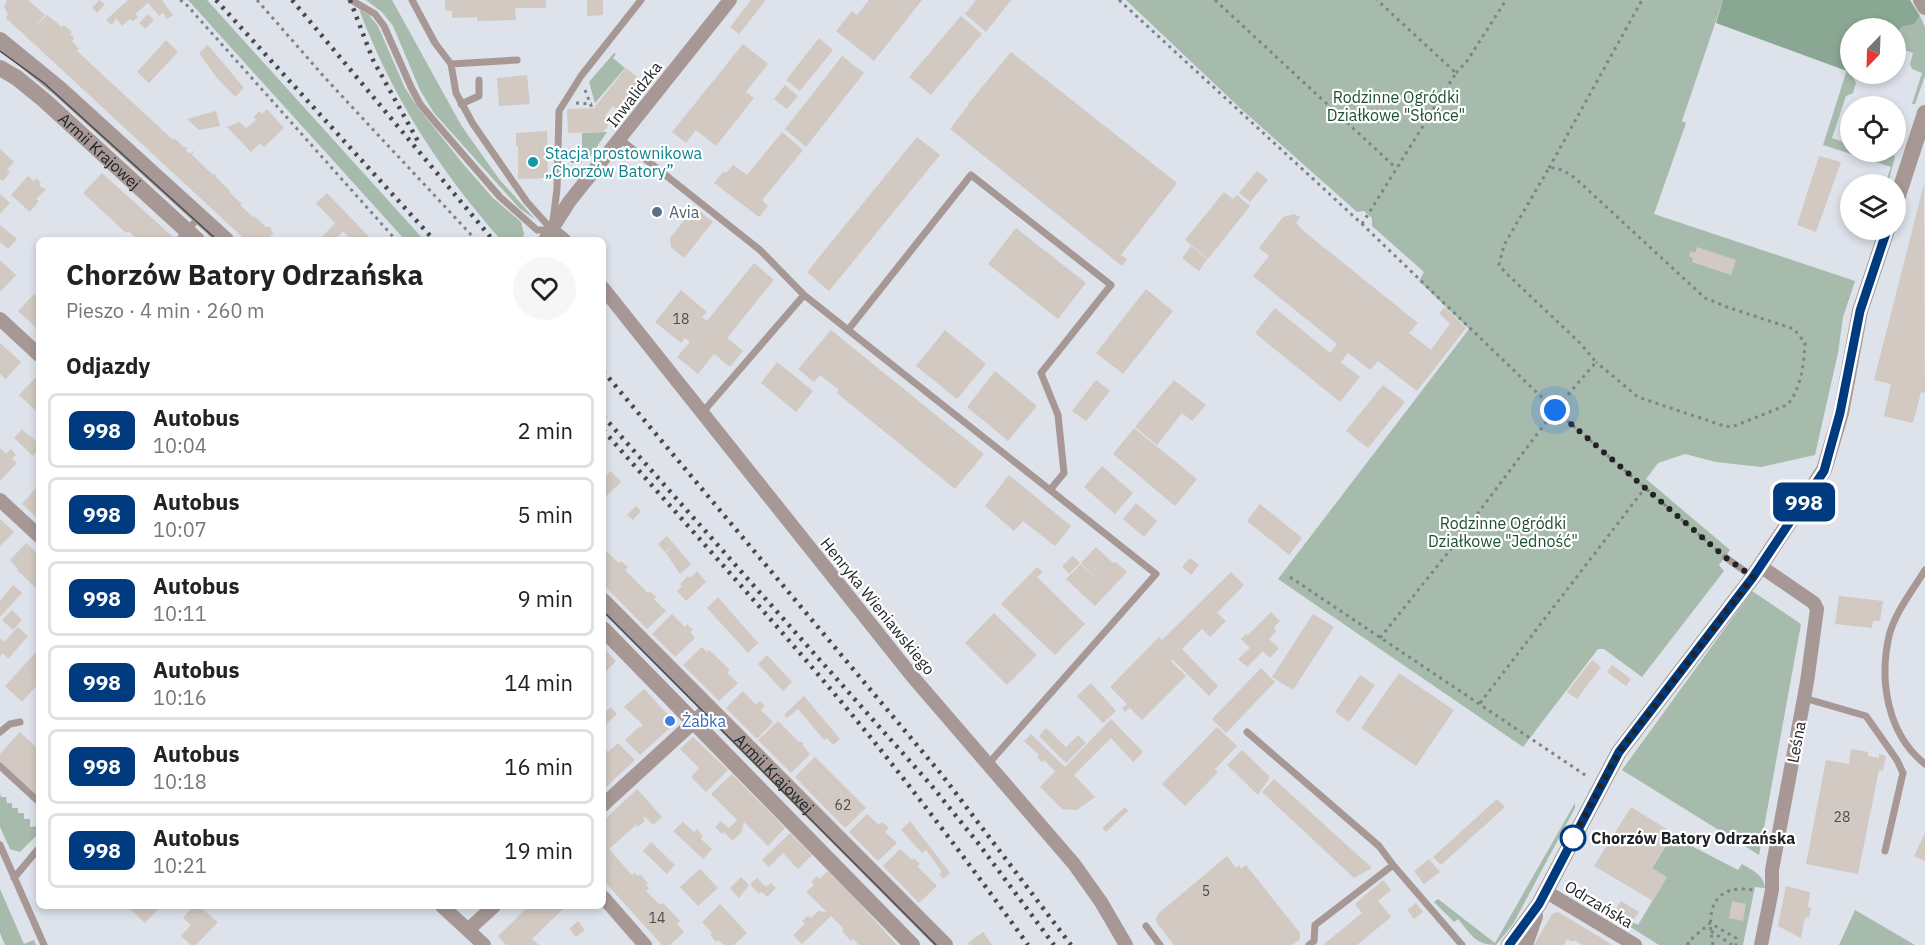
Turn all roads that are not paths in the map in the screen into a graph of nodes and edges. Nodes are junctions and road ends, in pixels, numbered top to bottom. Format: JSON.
{"nodes":[{"id":1,"x":351,"y":0,"type":"edge"},
{"id":2,"x":412,"y":0,"type":"edge"},
{"id":3,"x":641,"y":0,"type":"edge"},
{"id":4,"x":730,"y":0,"type":"edge"},
{"id":5,"x":1921,"y":0,"type":"edge"},
{"id":6,"x":1925,"y":7,"type":"edge"},
{"id":7,"x":0,"y":40,"type":"edge"},
{"id":8,"x":517,"y":60,"type":"dead end"},
{"id":9,"x":450,"y":64,"type":"junction"},
{"id":10,"x":0,"y":68,"type":"edge"},
{"id":11,"x":479,"y":80,"type":"dead end"},
{"id":12,"x":461,"y":104,"type":"junction"},
{"id":13,"x":1925,"y":113,"type":"edge"},
{"id":14,"x":620,"y":139,"type":"junction"},
{"id":15,"x":1905,"y":174,"type":"edge"},
{"id":16,"x":200,"y":216,"type":"junction"},
{"id":17,"x":549,"y":235,"type":"edge"},
{"id":18,"x":188,"y":237,"type":"edge"},
{"id":19,"x":223,"y":237,"type":"edge"},
{"id":20,"x":1884,"y":240,"type":"edge"},
{"id":21,"x":606,"y":292,"type":"edge"},
{"id":22,"x":804,"y":295,"type":"junction"},
{"id":23,"x":0,"y":319,"type":"edge"},
{"id":24,"x":848,"y":330,"type":"junction"},
{"id":25,"x":36,"y":352,"type":"edge"},
{"id":26,"x":702,"y":413,"type":"junction"},
{"id":27,"x":1050,"y":490,"type":"junction"},
{"id":28,"x":0,"y":500,"type":"edge"},
{"id":29,"x":36,"y":533,"type":"edge"},
{"id":30,"x":1725,"y":557,"type":"road end"},
{"id":31,"x":1925,"y":570,"type":"edge"},
{"id":32,"x":1756,"y":572,"type":"junction"},
{"id":33,"x":606,"y":604,"type":"edge"},
{"id":34,"x":606,"y":632,"type":"edge"},
{"id":35,"x":1804,"y":698,"type":"junction"},
{"id":36,"x":709,"y":708,"type":"junction"},
{"id":37,"x":694,"y":721,"type":"junction"},
{"id":38,"x":20,"y":722,"type":"dead end"},
{"id":39,"x":0,"y":732,"type":"edge"},
{"id":40,"x":1247,"y":732,"type":"dead end"},
{"id":41,"x":989,"y":763,"type":"junction"},
{"id":42,"x":1925,"y":764,"type":"edge"},
{"id":43,"x":0,"y":766,"type":"edge"},
{"id":44,"x":36,"y":799,"type":"edge"},
{"id":45,"x":606,"y":802,"type":"edge"},
{"id":46,"x":0,"y":845,"type":"edge"},
{"id":47,"x":1885,"y":851,"type":"dead end"},
{"id":48,"x":36,"y":852,"type":"edge"},
{"id":49,"x":1393,"y":865,"type":"junction"},
{"id":50,"x":14,"y":878,"type":"junction"},
{"id":51,"x":1542,"y":897,"type":"junction"},
{"id":52,"x":606,"y":900,"type":"edge"},
{"id":53,"x":445,"y":909,"type":"edge"},
{"id":54,"x":491,"y":909,"type":"edge"},
{"id":55,"x":1146,"y":926,"type":"dead end"},
{"id":56,"x":468,"y":930,"type":"junction"},
{"id":57,"x":44,"y":944,"type":"edge"},
{"id":58,"x":484,"y":945,"type":"edge"},
{"id":59,"x":645,"y":945,"type":"edge"},
{"id":60,"x":912,"y":945,"type":"edge"},
{"id":61,"x":945,"y":945,"type":"edge"},
{"id":62,"x":1126,"y":945,"type":"edge"},
{"id":63,"x":1160,"y":945,"type":"edge"},
{"id":64,"x":1309,"y":945,"type":"edge"},
{"id":65,"x":1462,"y":945,"type":"edge"},
{"id":66,"x":1509,"y":945,"type":"edge"},
{"id":67,"x":1525,"y":945,"type":"edge"},
{"id":68,"x":1635,"y":945,"type":"edge"},
{"id":69,"x":1761,"y":945,"type":"edge"}],
"edges":[{"from":1,"to":17,"type":"lane"},
{"from":2,"to":9,"type":"lane"},
{"from":3,"to":17,"type":"lane"},
{"from":4,"to":14,"type":"street","name":"Inwalidzka"},
{"from":5,"to":6,"type":"street"},
{"from":7,"to":16,"type":"street","name":"Armii Krajowej"},
{"from":8,"to":9,"type":"lane"},
{"from":9,"to":12,"type":"lane"},
{"from":10,"to":18,"type":"street","name":"Armii Krajowej"},
{"from":11,"to":12,"type":"lane"},
{"from":12,"to":17,"type":"lane"},
{"from":13,"to":15,"type":"street"},
{"from":14,"to":17,"type":"street","name":"Inwalidzka"},
{"from":14,"to":22,"type":"lane"},
{"from":16,"to":18,"type":"lane"},
{"from":16,"to":19,"type":"street","name":"Armii Krajowej"},
{"from":20,"to":32,"type":"street"},
{"from":21,"to":26,"type":"street","name":"Henryka Wieniawskiego"},
{"from":22,"to":24,"type":"lane"},
{"from":22,"to":26,"type":"lane"},
{"from":23,"to":25,"type":"street"},
{"from":24,"to":27,"type":"lane"},
{"from":24,"to":27,"type":"lane"},
{"from":26,"to":41,"type":"street","name":"Henryka Wieniawskiego"},
{"from":27,"to":41,"type":"lane"},
{"from":28,"to":29,"type":"street"},
{"from":30,"to":32,"type":"lane"},
{"from":31,"to":42,"type":"lane"},
{"from":32,"to":35,"type":"street","name":"Leśna"},
{"from":32,"to":51,"type":"street"},
{"from":33,"to":36,"type":"street","name":"Armii Krajowej"},
{"from":34,"to":37,"type":"street","name":"Armii Krajowej"},
{"from":35,"to":47,"type":"lane"},
{"from":35,"to":69,"type":"street","name":"Leśna"},
{"from":36,"to":37,"type":"street"},
{"from":36,"to":61,"type":"street","name":"Armii Krajowej"},
{"from":37,"to":45,"type":"street"},
{"from":37,"to":60,"type":"street","name":"Armii Krajowej"},
{"from":38,"to":39,"type":"lane"},
{"from":40,"to":49,"type":"lane"},
{"from":41,"to":62,"type":"street","name":"Henryka Wieniawskiego"},
{"from":43,"to":44,"type":"lane"},
{"from":46,"to":50,"type":"lane"},
{"from":48,"to":50,"type":"lane"},
{"from":49,"to":64,"type":"lane"},
{"from":49,"to":65,"type":"lane"},
{"from":50,"to":57,"type":"lane"},
{"from":51,"to":66,"type":"street"},
{"from":51,"to":67,"type":"street"},
{"from":51,"to":68,"type":"street","name":"Odrzańska"},
{"from":52,"to":59,"type":"street"},
{"from":53,"to":56,"type":"street"},
{"from":54,"to":56,"type":"street"},
{"from":55,"to":63,"type":"lane"},
{"from":56,"to":58,"type":"street"}]}
